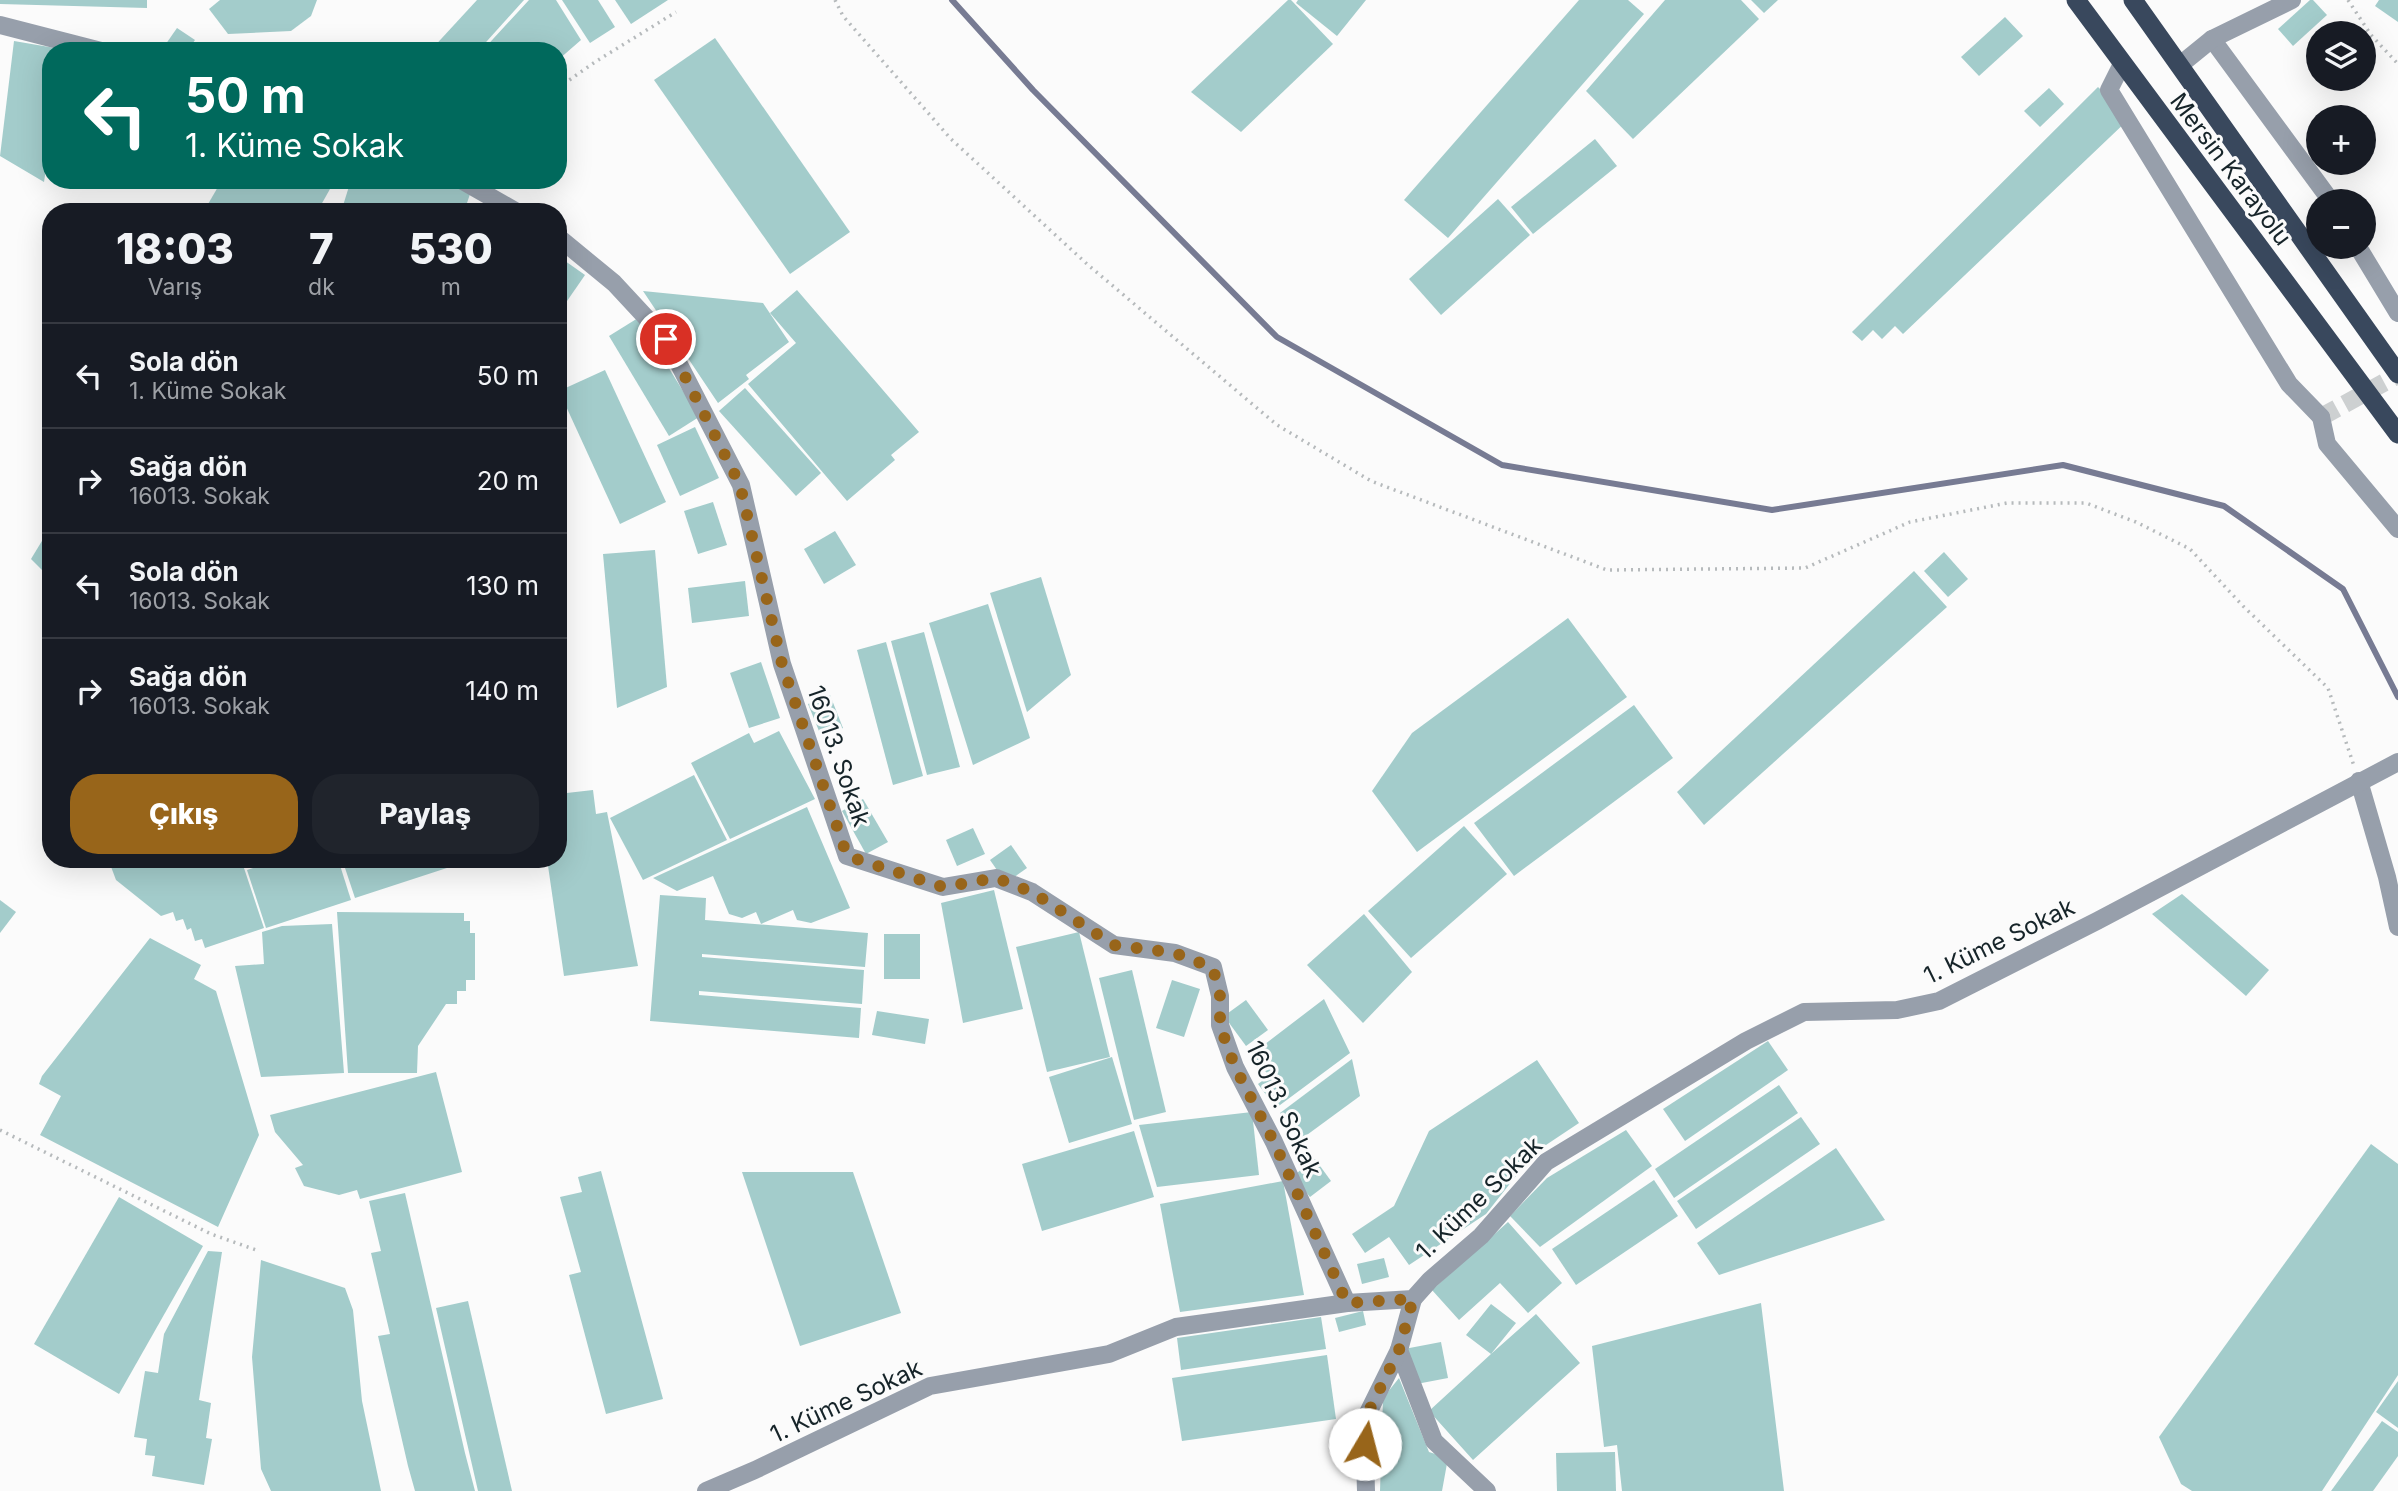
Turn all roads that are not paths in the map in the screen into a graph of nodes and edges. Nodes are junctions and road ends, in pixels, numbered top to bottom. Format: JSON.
{"nodes":[{"id":1,"x":2076,"y":0,"type":"edge"},
{"id":2,"x":2133,"y":0,"type":"edge"},
{"id":3,"x":2292,"y":0,"type":"edge"},
{"id":4,"x":0,"y":25,"type":"edge"},
{"id":5,"x":2211,"y":39,"type":"junction"},
{"id":6,"x":66,"y":42,"type":"edge"},
{"id":7,"x":2122,"y":64,"type":"junction"},
{"id":8,"x":2180,"y":65,"type":"junction"},
{"id":9,"x":477,"y":189,"type":"edge"},
{"id":10,"x":2322,"y":189,"type":"edge"},
{"id":11,"x":501,"y":203,"type":"edge"},
{"id":12,"x":567,"y":244,"type":"edge"},
{"id":13,"x":2365,"y":259,"type":"edge"},
{"id":14,"x":2398,"y":313,"type":"edge"},
{"id":15,"x":2398,"y":374,"type":"edge"},
{"id":16,"x":2398,"y":434,"type":"edge"},
{"id":17,"x":2398,"y":529,"type":"edge"},
{"id":18,"x":2397,"y":762,"type":"edge"},
{"id":19,"x":2360,"y":782,"type":"junction"},
{"id":20,"x":2398,"y":927,"type":"edge"},
{"id":21,"x":1413,"y":1299,"type":"junction"},
{"id":22,"x":1347,"y":1303,"type":"junction"},
{"id":23,"x":1399,"y":1350,"type":"junction"},
{"id":24,"x":706,"y":1491,"type":"edge"},
{"id":25,"x":1366,"y":1491,"type":"edge"},
{"id":26,"x":1487,"y":1491,"type":"edge"}],
"edges":[{"from":1,"to":7,"type":"highway","name":"Mersin Karayolu"},
{"from":2,"to":8,"type":"highway","name":"Mersin Karayolu"},
{"from":3,"to":5,"type":"street"},
{"from":4,"to":6,"type":"street"},
{"from":5,"to":8,"type":"street"},
{"from":5,"to":10,"type":"street"},
{"from":7,"to":16,"type":"highway","name":"Mersin Karayolu"},
{"from":7,"to":17,"type":"street"},
{"from":8,"to":15,"type":"highway","name":"Mersin Karayolu"},
{"from":9,"to":11,"type":"street"},
{"from":12,"to":22,"type":"street","name":"16013. Sokak"},
{"from":13,"to":14,"type":"street"},
{"from":18,"to":19,"type":"street","name":"1. Küme Sokak"},
{"from":19,"to":20,"type":"street"},
{"from":19,"to":21,"type":"street","name":"1. Küme Sokak"},
{"from":21,"to":22,"type":"street","name":"1. Küme Sokak"},
{"from":21,"to":23,"type":"street"},
{"from":22,"to":24,"type":"street","name":"1. Küme Sokak"},
{"from":23,"to":25,"type":"street"},
{"from":23,"to":26,"type":"street"}]}
